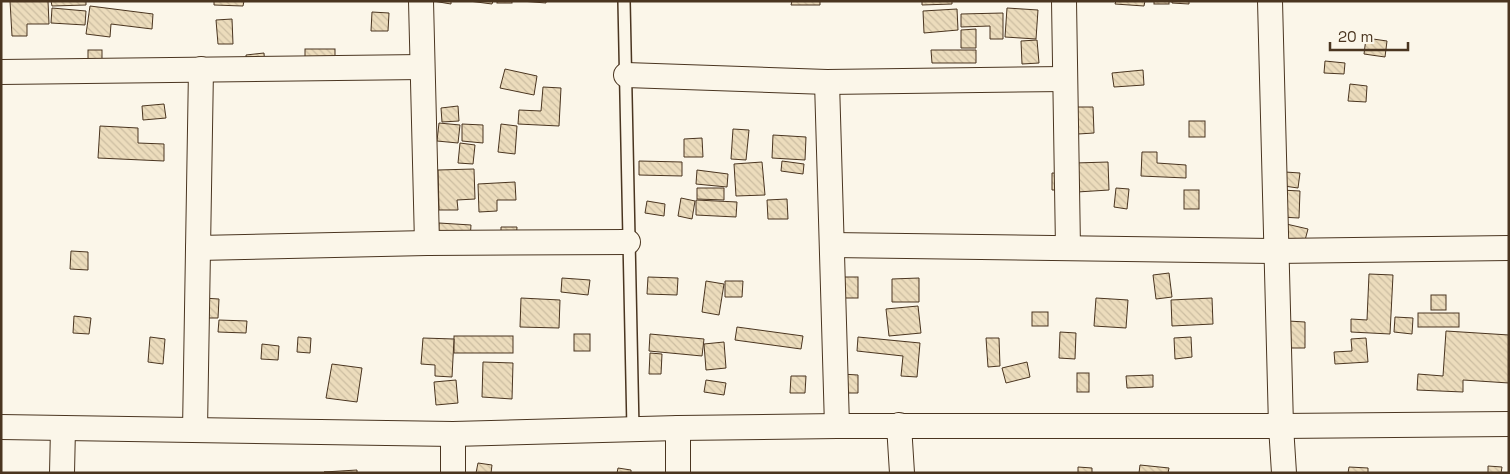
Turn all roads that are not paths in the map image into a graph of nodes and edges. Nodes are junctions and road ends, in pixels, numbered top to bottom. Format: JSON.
{"nodes":[{"id":1,"x":421,"y":1,"type":"edge"},
{"id":2,"x":624,"y":1,"type":"edge"},
{"id":3,"x":1064,"y":1,"type":"edge"},
{"id":4,"x":1270,"y":1,"type":"edge"},
{"id":5,"x":422,"y":67,"type":"junction"},
{"id":6,"x":201,"y":69,"type":"junction"},
{"id":7,"x":1,"y":72,"type":"edge"},
{"id":8,"x":626,"y":76,"type":"junction"},
{"id":9,"x":1065,"y":79,"type":"junction"},
{"id":10,"x":827,"y":82,"type":"junction"},
{"id":11,"x":628,"y":242,"type":"junction"},
{"id":12,"x":426,"y":243,"type":"junction"},
{"id":13,"x":832,"y":245,"type":"junction"},
{"id":14,"x":198,"y":248,"type":"junction"},
{"id":15,"x":1068,"y":248,"type":"junction"},
{"id":16,"x":1509,"y":248,"type":"edge"},
{"id":17,"x":1276,"y":251,"type":"junction"},
{"id":18,"x":1509,"y":424,"type":"edge"},
{"id":19,"x":899,"y":425,"type":"junction"},
{"id":20,"x":838,"y":426,"type":"junction"},
{"id":21,"x":1281,"y":426,"type":"junction"},
{"id":22,"x":1,"y":428,"type":"edge"},
{"id":23,"x":63,"y":428,"type":"junction"},
{"id":24,"x":678,"y":428,"type":"junction"},
{"id":25,"x":633,"y":429,"type":"junction"},
{"id":26,"x":195,"y":430,"type":"junction"},
{"id":27,"x":452,"y":434,"type":"junction"},
{"id":28,"x":62,"y":473,"type":"edge"},
{"id":29,"x":453,"y":473,"type":"edge"},
{"id":30,"x":678,"y":473,"type":"edge"},
{"id":31,"x":902,"y":473,"type":"edge"},
{"id":32,"x":1284,"y":473,"type":"edge"}],
"edges":[{"from":1,"to":5,"type":"street"},
{"from":2,"to":8,"type":"lane"},
{"from":3,"to":9,"type":"street"},
{"from":4,"to":17,"type":"street"},
{"from":5,"to":6,"type":"street"},
{"from":5,"to":12,"type":"street"},
{"from":6,"to":7,"type":"street"},
{"from":6,"to":14,"type":"street"},
{"from":8,"to":10,"type":"street"},
{"from":8,"to":11,"type":"lane"},
{"from":9,"to":10,"type":"street"},
{"from":9,"to":15,"type":"street"},
{"from":10,"to":13,"type":"street"},
{"from":11,"to":12,"type":"street"},
{"from":11,"to":25,"type":"lane"},
{"from":12,"to":14,"type":"street"},
{"from":13,"to":15,"type":"street"},
{"from":13,"to":20,"type":"street"},
{"from":14,"to":26,"type":"street"},
{"from":15,"to":17,"type":"street"},
{"from":16,"to":17,"type":"street"},
{"from":17,"to":21,"type":"street"},
{"from":18,"to":21,"type":"street"},
{"from":19,"to":20,"type":"street"},
{"from":19,"to":21,"type":"street"},
{"from":19,"to":31,"type":"street"},
{"from":20,"to":24,"type":"street"},
{"from":21,"to":32,"type":"street"},
{"from":22,"to":23,"type":"street"},
{"from":23,"to":26,"type":"street"},
{"from":23,"to":28,"type":"street"},
{"from":24,"to":25,"type":"street"},
{"from":24,"to":30,"type":"street"},
{"from":25,"to":27,"type":"street"},
{"from":26,"to":27,"type":"street"},
{"from":27,"to":29,"type":"street"}]}
